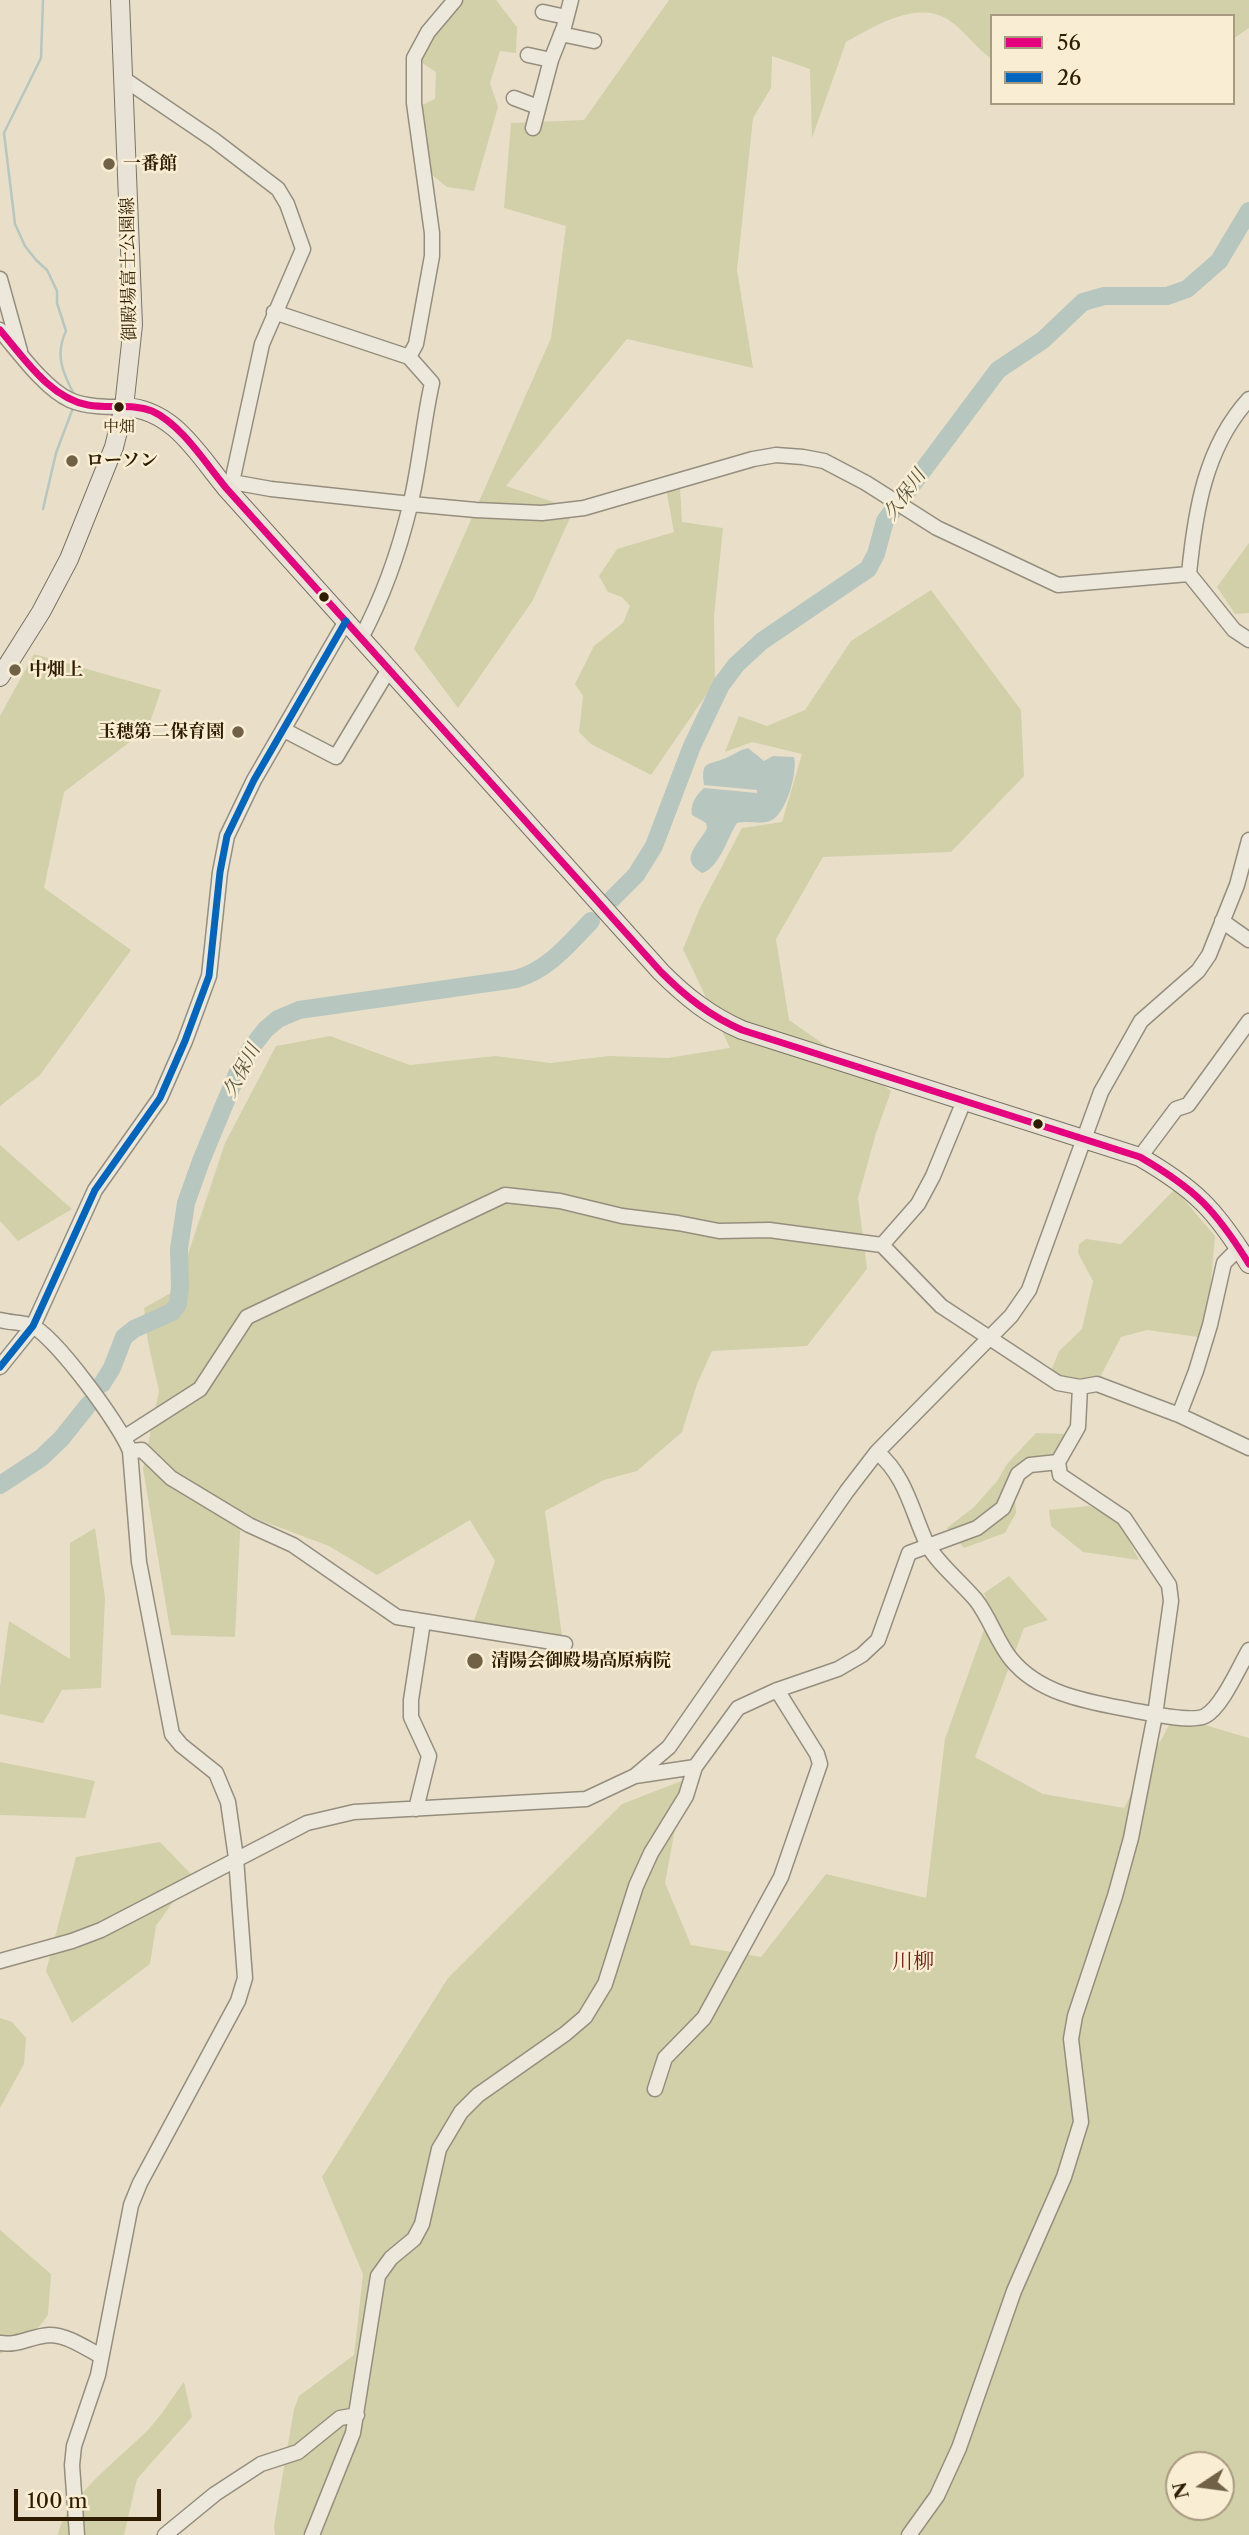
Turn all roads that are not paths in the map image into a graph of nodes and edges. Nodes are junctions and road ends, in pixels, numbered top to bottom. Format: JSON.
{"nodes":[{"id":1,"x":120,"y":0,"type":"edge"},
{"id":2,"x":455,"y":0,"type":"edge"},
{"id":3,"x":570,"y":0,"type":"edge"},
{"id":4,"x":543,"y":12,"type":"dead end"},
{"id":5,"x":566,"y":17,"type":"junction"},
{"id":6,"x":561,"y":34,"type":"junction"},
{"id":7,"x":594,"y":41,"type":"dead end"},
{"id":8,"x":528,"y":55,"type":"dead end"},
{"id":9,"x":551,"y":60,"type":"junction"},
{"id":10,"x":124,"y":79,"type":"junction"},
{"id":11,"x":514,"y":98,"type":"dead end"},
{"id":12,"x":538,"y":107,"type":"junction"},
{"id":13,"x":533,"y":128,"type":"dead end"},
{"id":14,"x":0,"y":279,"type":"edge"},
{"id":15,"x":274,"y":312,"type":"junction"},
{"id":16,"x":0,"y":330,"type":"edge"},
{"id":17,"x":22,"y":355,"type":"junction"},
{"id":18,"x":409,"y":357,"type":"junction"},
{"id":19,"x":1249,"y":399,"type":"edge"},
{"id":20,"x":124,"y":407,"type":"junction"},
{"id":21,"x":229,"y":485,"type":"junction"},
{"id":22,"x":411,"y":504,"type":"junction"},
{"id":23,"x":1189,"y":574,"type":"junction"},
{"id":24,"x":346,"y":621,"type":"junction"},
{"id":25,"x":361,"y":638,"type":"junction"},
{"id":26,"x":1249,"y":640,"type":"edge"},
{"id":27,"x":389,"y":669,"type":"junction"},
{"id":28,"x":0,"y":677,"type":"edge"},
{"id":29,"x":284,"y":730,"type":"junction"},
{"id":30,"x":1249,"y":840,"type":"edge"},
{"id":31,"x":1222,"y":921,"type":"junction"},
{"id":32,"x":1249,"y":940,"type":"edge"},
{"id":33,"x":1249,"y":1021,"type":"edge"},
{"id":34,"x":964,"y":1101,"type":"junction"},
{"id":35,"x":1084,"y":1140,"type":"junction"},
{"id":36,"x":1140,"y":1157,"type":"junction"},
{"id":37,"x":882,"y":1245,"type":"junction"},
{"id":38,"x":1239,"y":1248,"type":"junction"},
{"id":39,"x":1249,"y":1264,"type":"edge"},
{"id":40,"x":0,"y":1320,"type":"edge"},
{"id":41,"x":33,"y":1326,"type":"junction"},
{"id":42,"x":989,"y":1339,"type":"junction"},
{"id":43,"x":0,"y":1367,"type":"edge"},
{"id":44,"x":1080,"y":1387,"type":"junction"},
{"id":45,"x":1180,"y":1415,"type":"junction"},
{"id":46,"x":127,"y":1444,"type":"junction"},
{"id":47,"x":1249,"y":1448,"type":"edge"},
{"id":48,"x":877,"y":1452,"type":"junction"},
{"id":49,"x":1058,"y":1462,"type":"junction"},
{"id":50,"x":928,"y":1546,"type":"junction"},
{"id":51,"x":424,"y":1622,"type":"junction"},
{"id":52,"x":565,"y":1644,"type":"dead end"},
{"id":53,"x":1249,"y":1650,"type":"edge"},
{"id":54,"x":777,"y":1690,"type":"junction"},
{"id":55,"x":1155,"y":1715,"type":"junction"},
{"id":56,"x":695,"y":1767,"type":"junction"},
{"id":57,"x":635,"y":1776,"type":"junction"},
{"id":58,"x":416,"y":1809,"type":"junction"},
{"id":59,"x":236,"y":1858,"type":"junction"},
{"id":60,"x":2,"y":1957,"type":"edge"},
{"id":61,"x":654,"y":2089,"type":"dead end"},
{"id":62,"x":0,"y":2343,"type":"edge"},
{"id":63,"x":101,"y":2356,"type":"junction"},
{"id":64,"x":357,"y":2415,"type":"junction"},
{"id":65,"x":77,"y":2535,"type":"edge"},
{"id":66,"x":165,"y":2535,"type":"edge"},
{"id":67,"x":312,"y":2535,"type":"edge"},
{"id":68,"x":909,"y":2535,"type":"edge"}],
"edges":[{"from":1,"to":10,"type":"main road","name":"御殿場富士公園線"},
{"from":2,"to":18,"type":"street"},
{"from":3,"to":5,"type":"street"},
{"from":4,"to":5,"type":"street"},
{"from":5,"to":6,"type":"street"},
{"from":6,"to":7,"type":"street"},
{"from":6,"to":9,"type":"street"},
{"from":8,"to":9,"type":"street"},
{"from":9,"to":12,"type":"street"},
{"from":10,"to":15,"type":"street"},
{"from":10,"to":20,"type":"main road","name":"御殿場富士公園線"},
{"from":11,"to":12,"type":"street"},
{"from":12,"to":13,"type":"street"},
{"from":14,"to":17,"type":"street"},
{"from":15,"to":18,"type":"street"},
{"from":15,"to":21,"type":"street"},
{"from":16,"to":17,"type":"street"},
{"from":17,"to":20,"type":"street"},
{"from":18,"to":22,"type":"street"},
{"from":19,"to":23,"type":"street"},
{"from":20,"to":21,"type":"main road"},
{"from":20,"to":28,"type":"main road","name":"御殿場富士公園線"},
{"from":21,"to":22,"type":"street"},
{"from":21,"to":24,"type":"main road"},
{"from":22,"to":23,"type":"street"},
{"from":22,"to":25,"type":"street"},
{"from":23,"to":26,"type":"street"},
{"from":24,"to":25,"type":"main road"},
{"from":24,"to":29,"type":"street"},
{"from":25,"to":27,"type":"main road"},
{"from":27,"to":29,"type":"street"},
{"from":27,"to":34,"type":"main road"},
{"from":29,"to":41,"type":"street"},
{"from":30,"to":31,"type":"street"},
{"from":31,"to":32,"type":"street"},
{"from":31,"to":35,"type":"street"},
{"from":33,"to":36,"type":"street"},
{"from":34,"to":35,"type":"main road"},
{"from":34,"to":37,"type":"street"},
{"from":35,"to":36,"type":"main road"},
{"from":35,"to":42,"type":"street"},
{"from":36,"to":38,"type":"main road"},
{"from":37,"to":42,"type":"street"},
{"from":37,"to":46,"type":"street"},
{"from":38,"to":39,"type":"main road"},
{"from":38,"to":45,"type":"street"},
{"from":40,"to":41,"type":"street"},
{"from":41,"to":43,"type":"street"},
{"from":41,"to":46,"type":"street"},
{"from":42,"to":44,"type":"street"},
{"from":42,"to":48,"type":"street"},
{"from":44,"to":45,"type":"street"},
{"from":44,"to":49,"type":"street"},
{"from":45,"to":47,"type":"street"},
{"from":46,"to":51,"type":"street"},
{"from":46,"to":59,"type":"street"},
{"from":48,"to":50,"type":"street"},
{"from":48,"to":57,"type":"street"},
{"from":49,"to":50,"type":"street"},
{"from":49,"to":55,"type":"street"},
{"from":50,"to":54,"type":"street"},
{"from":50,"to":55,"type":"street"},
{"from":51,"to":52,"type":"street"},
{"from":51,"to":58,"type":"street"},
{"from":53,"to":55,"type":"street"},
{"from":54,"to":56,"type":"street"},
{"from":54,"to":61,"type":"street"},
{"from":55,"to":68,"type":"street"},
{"from":56,"to":57,"type":"street"},
{"from":56,"to":64,"type":"street"},
{"from":57,"to":58,"type":"street"},
{"from":58,"to":59,"type":"street"},
{"from":59,"to":60,"type":"street"},
{"from":59,"to":63,"type":"street"},
{"from":62,"to":63,"type":"street"},
{"from":63,"to":65,"type":"street"},
{"from":64,"to":66,"type":"street"},
{"from":64,"to":67,"type":"street"}]}
